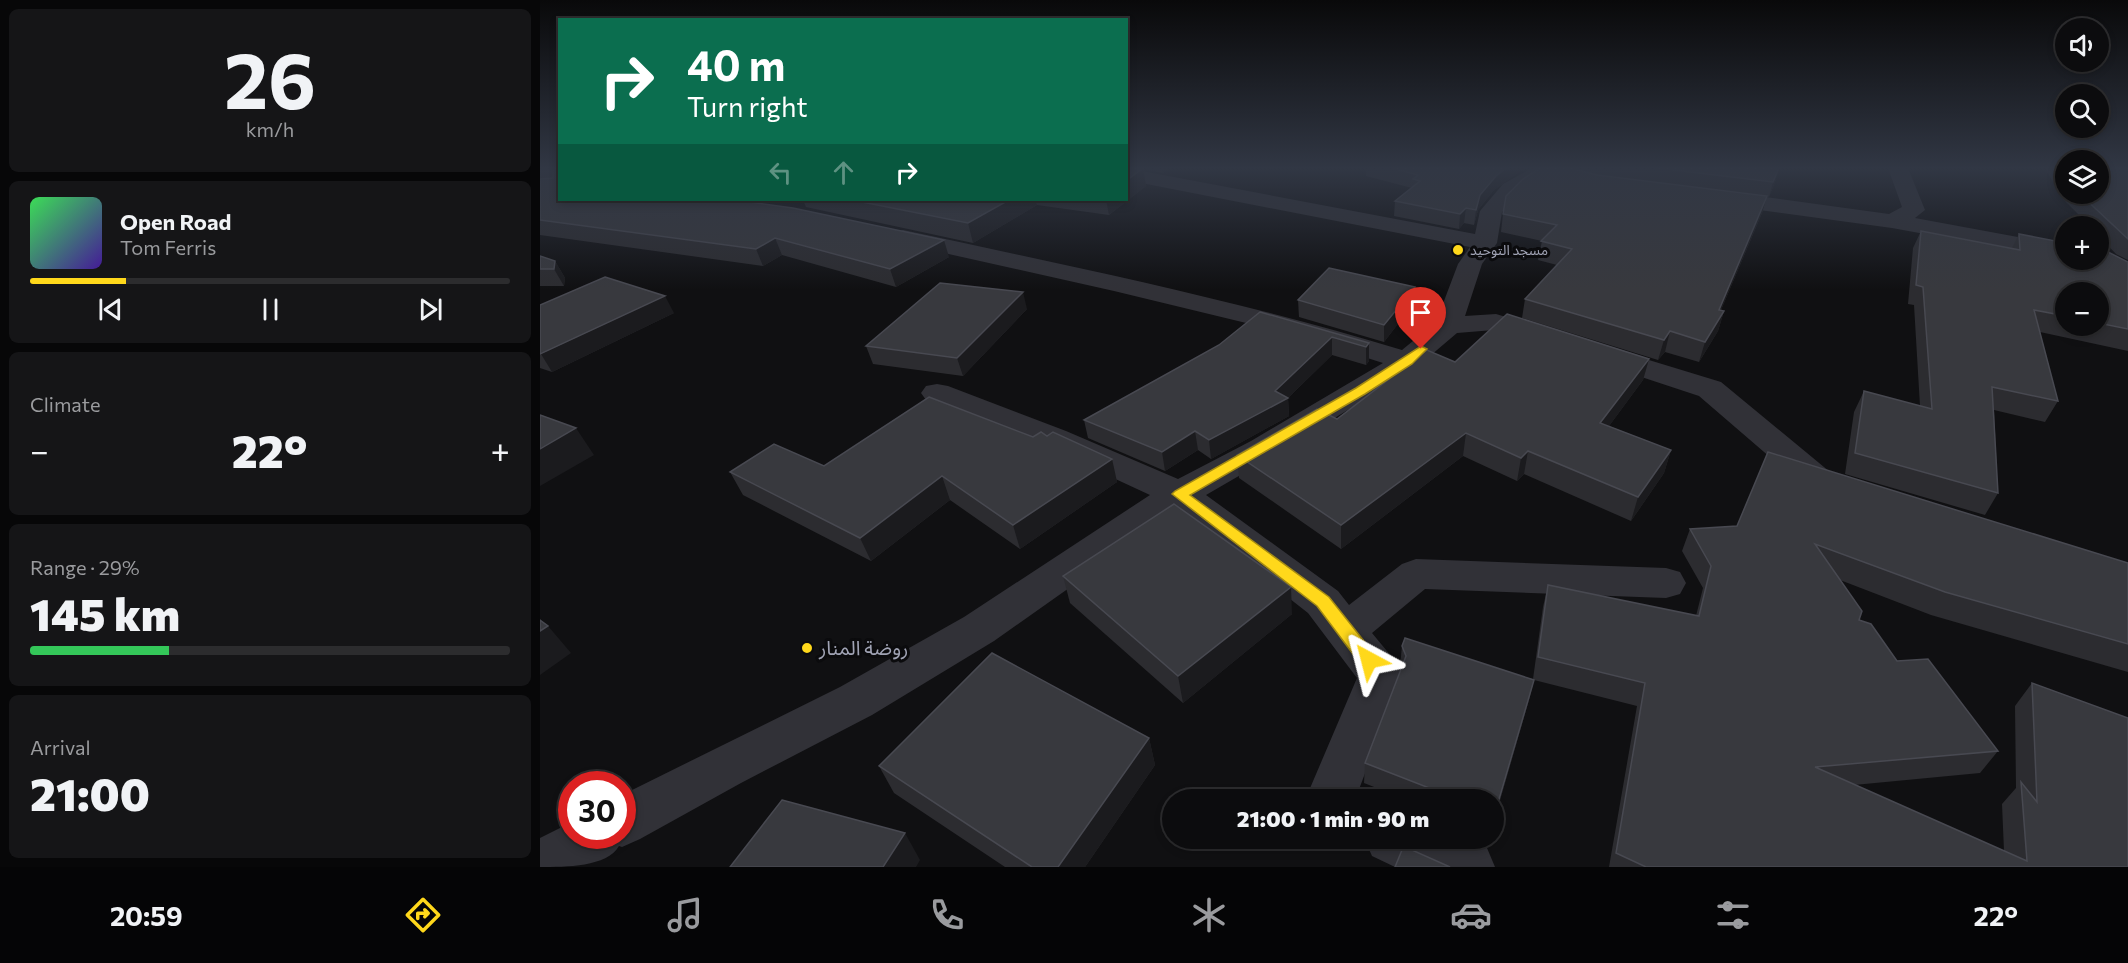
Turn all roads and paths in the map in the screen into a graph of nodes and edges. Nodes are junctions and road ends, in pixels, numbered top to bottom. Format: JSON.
{"nodes":[{"id":1,"x":1305,"y":208,"type":"edge"},
{"id":2,"x":1493,"y":208,"type":"edge"},
{"id":3,"x":1798,"y":208,"type":"edge"},
{"id":4,"x":1913,"y":208,"type":"edge"},
{"id":5,"x":1892,"y":221,"type":"junction"},
{"id":6,"x":882,"y":233,"type":"edge"},
{"id":7,"x":1485,"y":243,"type":"junction"},
{"id":8,"x":2055,"y":251,"type":"edge"},
{"id":9,"x":1449,"y":325,"type":"junction"},
{"id":10,"x":1407,"y":361,"type":"junction"},
{"id":11,"x":938,"y":393,"type":"dead end"},
{"id":12,"x":1180,"y":494,"type":"junction"},
{"id":13,"x":1864,"y":494,"type":"edge"},
{"id":14,"x":1666,"y":583,"type":"dead end"},
{"id":15,"x":1346,"y":631,"type":"junction"},
{"id":16,"x":1334,"y":789,"type":"edge"},
{"id":17,"x":636,"y":814,"type":"edge"},
{"id":18,"x":573,"y":849,"type":"edge"},
{"id":19,"x":1414,"y":849,"type":"edge"},
{"id":20,"x":540,"y":867,"type":"edge"},
{"id":21,"x":1468,"y":867,"type":"edge"}],
"edges":[{"from":1,"to":7,"type":"street"},
{"from":2,"to":7,"type":"street"},
{"from":3,"to":5,"type":"street"},
{"from":4,"to":5,"type":"street"},
{"from":5,"to":8,"type":"street"},
{"from":6,"to":10,"type":"street"},
{"from":7,"to":9,"type":"street"},
{"from":9,"to":10,"type":"street"},
{"from":9,"to":13,"type":"street"},
{"from":10,"to":12,"type":"street"},
{"from":11,"to":12,"type":"street"},
{"from":12,"to":15,"type":"street"},
{"from":12,"to":17,"type":"street"},
{"from":14,"to":15,"type":"street"},
{"from":15,"to":16,"type":"street"},
{"from":18,"to":20,"type":"street"},
{"from":19,"to":21,"type":"street"}]}
